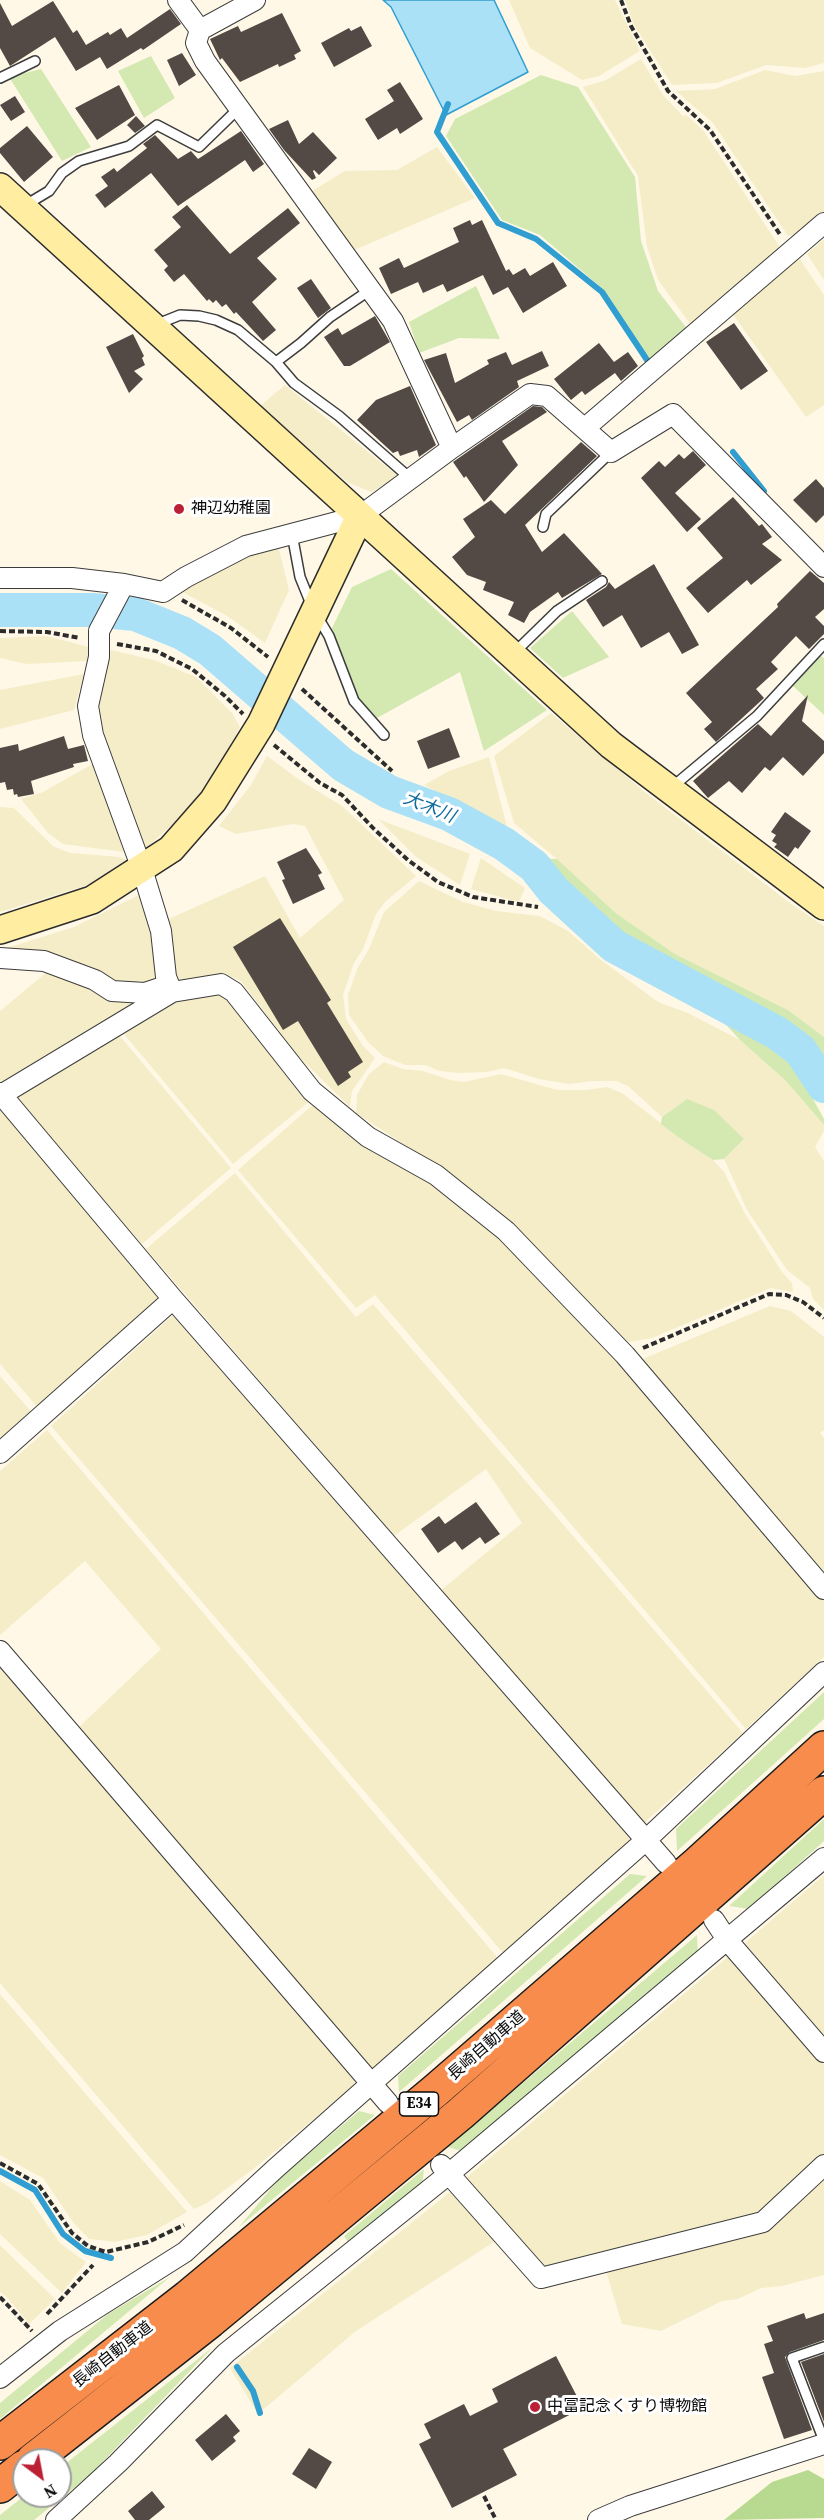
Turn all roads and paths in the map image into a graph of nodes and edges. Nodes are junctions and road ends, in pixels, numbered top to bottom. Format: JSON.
{"nodes":[{"id":1,"x":178,"y":0,"type":"edge"},
{"id":2,"x":255,"y":0,"type":"edge"},
{"id":3,"x":621,"y":0,"type":"edge"},
{"id":4,"x":200,"y":30,"type":"junction"},
{"id":5,"x":35,"y":61,"type":"dead end"},
{"id":6,"x":0,"y":78,"type":"edge"},
{"id":7,"x":239,"y":108,"type":"junction"},
{"id":8,"x":0,"y":187,"type":"edge"},
{"id":9,"x":22,"y":207,"type":"junction"},
{"id":10,"x":824,"y":223,"type":"edge"},
{"id":11,"x":791,"y":252,"type":"junction"},
{"id":12,"x":370,"y":290,"type":"junction"},
{"id":13,"x":153,"y":326,"type":"junction"},
{"id":14,"x":276,"y":362,"type":"junction"},
{"id":15,"x":585,"y":428,"type":"junction"},
{"id":16,"x":452,"y":448,"type":"junction"},
{"id":17,"x":611,"y":452,"type":"junction"},
{"id":18,"x":411,"y":479,"type":"junction"},
{"id":19,"x":360,"y":516,"type":"junction"},
{"id":20,"x":543,"y":527,"type":"dead end"},
{"id":21,"x":292,"y":534,"type":"junction"},
{"id":22,"x":824,"y":567,"type":"edge"},
{"id":23,"x":0,"y":578,"type":"edge"},
{"id":24,"x":602,"y":581,"type":"dead end"},
{"id":25,"x":122,"y":586,"type":"junction"},
{"id":26,"x":315,"y":613,"type":"junction"},
{"id":27,"x":0,"y":632,"type":"edge"},
{"id":28,"x":99,"y":636,"type":"junction"},
{"id":29,"x":824,"y":644,"type":"edge"},
{"id":30,"x":512,"y":655,"type":"junction"},
{"id":31,"x":259,"y":727,"type":"junction"},
{"id":32,"x":384,"y":735,"type":"dead end"},
{"id":33,"x":670,"y":789,"type":"junction"},
{"id":34,"x":142,"y":869,"type":"junction"},
{"id":35,"x":821,"y":898,"type":"edge"},
{"id":36,"x":538,"y":907,"type":"dead end"},
{"id":37,"x":0,"y":930,"type":"edge"},
{"id":38,"x":0,"y":958,"type":"edge"},
{"id":39,"x":171,"y":989,"type":"junction"},
{"id":40,"x":1,"y":1094,"type":"edge"},
{"id":41,"x":173,"y":1299,"type":"junction"},
{"id":42,"x":824,"y":1318,"type":"edge"},
{"id":43,"x":625,"y":1355,"type":"junction"},
{"id":44,"x":0,"y":1453,"type":"edge"},
{"id":45,"x":824,"y":1589,"type":"edge"},
{"id":46,"x":0,"y":1651,"type":"edge"},
{"id":47,"x":824,"y":1672,"type":"edge"},
{"id":48,"x":824,"y":1748,"type":"edge"},
{"id":49,"x":824,"y":1793,"type":"edge"},
{"id":50,"x":646,"y":1840,"type":"junction"},
{"id":51,"x":824,"y":1858,"type":"edge"},
{"id":52,"x":666,"y":1863,"type":"dead end"},
{"id":53,"x":714,"y":1920,"type":"dead end"},
{"id":54,"x":728,"y":1941,"type":"junction"},
{"id":55,"x":824,"y":2052,"type":"edge"},
{"id":56,"x":372,"y":2083,"type":"junction"},
{"id":57,"x":388,"y":2103,"type":"dead end"},
{"id":58,"x":0,"y":2163,"type":"edge"},
{"id":59,"x":824,"y":2166,"type":"edge"},
{"id":60,"x":446,"y":2169,"type":"junction"},
{"id":61,"x":192,"y":2220,"type":"dead end"},
{"id":62,"x":0,"y":2297,"type":"edge"},
{"id":63,"x":32,"y":2331,"type":"dead end"},
{"id":64,"x":824,"y":2347,"type":"edge"},
{"id":65,"x":0,"y":2378,"type":"edge"},
{"id":66,"x":0,"y":2443,"type":"edge"},
{"id":67,"x":824,"y":2443,"type":"edge"},
{"id":68,"x":48,"y":2448,"type":"edge"},
{"id":69,"x":12,"y":2476,"type":"edge"},
{"id":70,"x":0,"y":2486,"type":"edge"},
{"id":71,"x":484,"y":2496,"type":"dead end"},
{"id":72,"x":56,"y":2520,"type":"edge"},
{"id":73,"x":496,"y":2520,"type":"edge"},
{"id":74,"x":598,"y":2520,"type":"edge"}],
"edges":[{"from":1,"to":4,"type":"street"},
{"from":2,"to":4,"type":"street"},
{"from":3,"to":11,"type":"path"},
{"from":4,"to":7,"type":"street"},
{"from":5,"to":6,"type":"lane"},
{"from":7,"to":9,"type":"lane"},
{"from":7,"to":12,"type":"street"},
{"from":8,"to":9,"type":"street"},
{"from":9,"to":13,"type":"street"},
{"from":10,"to":11,"type":"street"},
{"from":11,"to":15,"type":"street"},
{"from":12,"to":14,"type":"lane"},
{"from":12,"to":16,"type":"street"},
{"from":13,"to":14,"type":"lane"},
{"from":13,"to":19,"type":"street"},
{"from":14,"to":18,"type":"lane"},
{"from":15,"to":16,"type":"street"},
{"from":15,"to":17,"type":"street"},
{"from":16,"to":18,"type":"street"},
{"from":17,"to":20,"type":"lane"},
{"from":17,"to":22,"type":"street"},
{"from":18,"to":19,"type":"street"},
{"from":19,"to":21,"type":"street"},
{"from":19,"to":26,"type":"street"},
{"from":19,"to":30,"type":"street"},
{"from":21,"to":25,"type":"street"},
{"from":21,"to":26,"type":"lane"},
{"from":23,"to":25,"type":"street"},
{"from":24,"to":30,"type":"lane"},
{"from":25,"to":28,"type":"street"},
{"from":26,"to":31,"type":"street"},
{"from":26,"to":32,"type":"lane"},
{"from":27,"to":28,"type":"path"},
{"from":28,"to":31,"type":"path"},
{"from":28,"to":34,"type":"street"},
{"from":29,"to":33,"type":"lane"},
{"from":30,"to":33,"type":"street"},
{"from":31,"to":34,"type":"street"},
{"from":31,"to":36,"type":"path"},
{"from":33,"to":35,"type":"street"},
{"from":34,"to":37,"type":"street"},
{"from":34,"to":39,"type":"street"},
{"from":38,"to":39,"type":"street"},
{"from":39,"to":40,"type":"street"},
{"from":39,"to":43,"type":"street"},
{"from":40,"to":41,"type":"street"},
{"from":41,"to":44,"type":"street"},
{"from":41,"to":50,"type":"street"},
{"from":42,"to":43,"type":"path"},
{"from":43,"to":45,"type":"street"},
{"from":46,"to":56,"type":"street"},
{"from":47,"to":50,"type":"street"},
{"from":48,"to":66,"type":"highway","name":"長崎自動車道","number":"E34"},
{"from":49,"to":68,"type":"highway","name":"長崎自動車道","number":"E34"},
{"from":50,"to":52,"type":"street"},
{"from":50,"to":56,"type":"street"},
{"from":51,"to":54,"type":"street"},
{"from":53,"to":54,"type":"street"},
{"from":54,"to":55,"type":"street"},
{"from":54,"to":60,"type":"street"},
{"from":56,"to":57,"type":"street"},
{"from":56,"to":65,"type":"street"},
{"from":58,"to":61,"type":"path"},
{"from":59,"to":60,"type":"street"},
{"from":60,"to":72,"type":"street"},
{"from":62,"to":63,"type":"path"},
{"from":64,"to":67,"type":"lane"},
{"from":67,"to":74,"type":"street"},
{"from":69,"to":70,"type":"highway"},
{"from":71,"to":73,"type":"path"}]}
